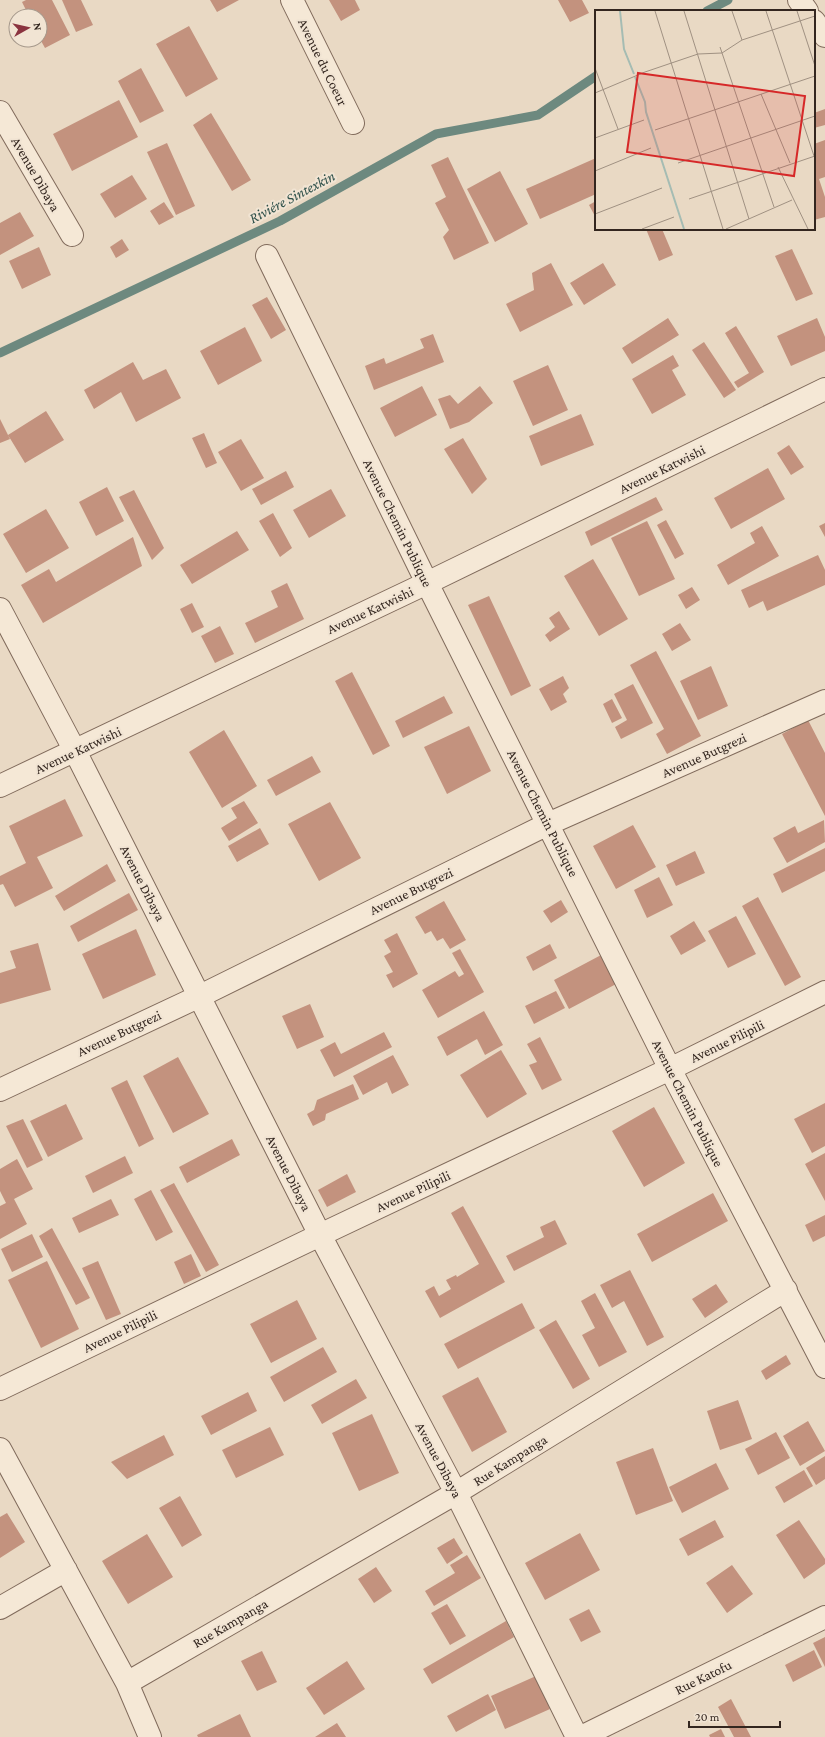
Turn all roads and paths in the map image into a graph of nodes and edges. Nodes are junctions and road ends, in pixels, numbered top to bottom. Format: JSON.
{"nodes":[{"id":1,"x":292,"y":0,"type":"edge"},
{"id":2,"x":799,"y":0,"type":"edge"},
{"id":3,"x":806,"y":10,"type":"edge"},
{"id":4,"x":815,"y":22,"type":"edge"},
{"id":5,"x":825,"y":36,"type":"edge"},
{"id":6,"x":0,"y":112,"type":"edge"},
{"id":7,"x":353,"y":123,"type":"dead end"},
{"id":8,"x":72,"y":235,"type":"dead end"},
{"id":9,"x":267,"y":256,"type":"dead end"},
{"id":10,"x":825,"y":389,"type":"edge"},
{"id":11,"x":427,"y":583,"type":"junction"},
{"id":12,"x":0,"y":609,"type":"edge"},
{"id":13,"x":825,"y":701,"type":"edge"},
{"id":14,"x":75,"y":751,"type":"junction"},
{"id":15,"x":0,"y":786,"type":"edge"},
{"id":16,"x":548,"y":824,"type":"junction"},
{"id":17,"x":825,"y":992,"type":"edge"},
{"id":18,"x":200,"y":996,"type":"junction"},
{"id":19,"x":670,"y":1069,"type":"junction"},
{"id":20,"x":0,"y":1090,"type":"edge"},
{"id":21,"x":320,"y":1234,"type":"junction"},
{"id":22,"x":786,"y":1290,"type":"junction"},
{"id":23,"x":825,"y":1367,"type":"edge"},
{"id":24,"x":0,"y":1389,"type":"edge"},
{"id":25,"x":0,"y":1449,"type":"edge"},
{"id":26,"x":456,"y":1493,"type":"junction"},
{"id":27,"x":66,"y":1570,"type":"junction"},
{"id":28,"x":0,"y":1608,"type":"edge"},
{"id":29,"x":825,"y":1617,"type":"edge"},
{"id":30,"x":127,"y":1683,"type":"junction"},
{"id":31,"x":150,"y":1737,"type":"edge"},
{"id":32,"x":577,"y":1737,"type":"edge"},
{"id":33,"x":581,"y":1737,"type":"edge"}],
"edges":[{"from":1,"to":7,"type":"street","name":"Avenue du Coeur"},
{"from":2,"to":3,"type":"street"},
{"from":4,"to":5,"type":"street"},
{"from":6,"to":8,"type":"street","name":"Avenue Dibaya"},
{"from":9,"to":11,"type":"street","name":"Avenue Chemin Publique"},
{"from":10,"to":11,"type":"street","name":"Avenue Katwishi"},
{"from":11,"to":14,"type":"street","name":"Avenue Katwishi"},
{"from":11,"to":16,"type":"street","name":"Avenue Chemin Publique"},
{"from":12,"to":14,"type":"street","name":"Avenue Dibaya"},
{"from":13,"to":16,"type":"street","name":"Avenue Butgrezi"},
{"from":14,"to":15,"type":"street","name":"Avenue Katwishi"},
{"from":14,"to":18,"type":"street","name":"Avenue Dibaya"},
{"from":16,"to":18,"type":"street","name":"Avenue Butgrezi"},
{"from":16,"to":19,"type":"street","name":"Avenue Chemin Publique"},
{"from":17,"to":19,"type":"street","name":"Avenue Pilipili"},
{"from":18,"to":20,"type":"street","name":"Avenue Butgrezi"},
{"from":18,"to":21,"type":"street","name":"Avenue Dibaya"},
{"from":19,"to":21,"type":"street","name":"Avenue Pilipili"},
{"from":19,"to":22,"type":"street","name":"Avenue Chemin Publique"},
{"from":21,"to":24,"type":"street","name":"Avenue Pilipili"},
{"from":21,"to":26,"type":"street","name":"Avenue Dibaya"},
{"from":22,"to":23,"type":"street","name":"Avenue Chemin Publique"},
{"from":22,"to":26,"type":"street","name":"Rue Kampanga"},
{"from":25,"to":27,"type":"street"},
{"from":26,"to":30,"type":"street","name":"Rue Kampanga"},
{"from":26,"to":32,"type":"street","name":"Avenue Dibaya"},
{"from":27,"to":28,"type":"street"},
{"from":27,"to":30,"type":"street"},
{"from":29,"to":33,"type":"street","name":"Rue Katofu"},
{"from":30,"to":31,"type":"street"}]}
